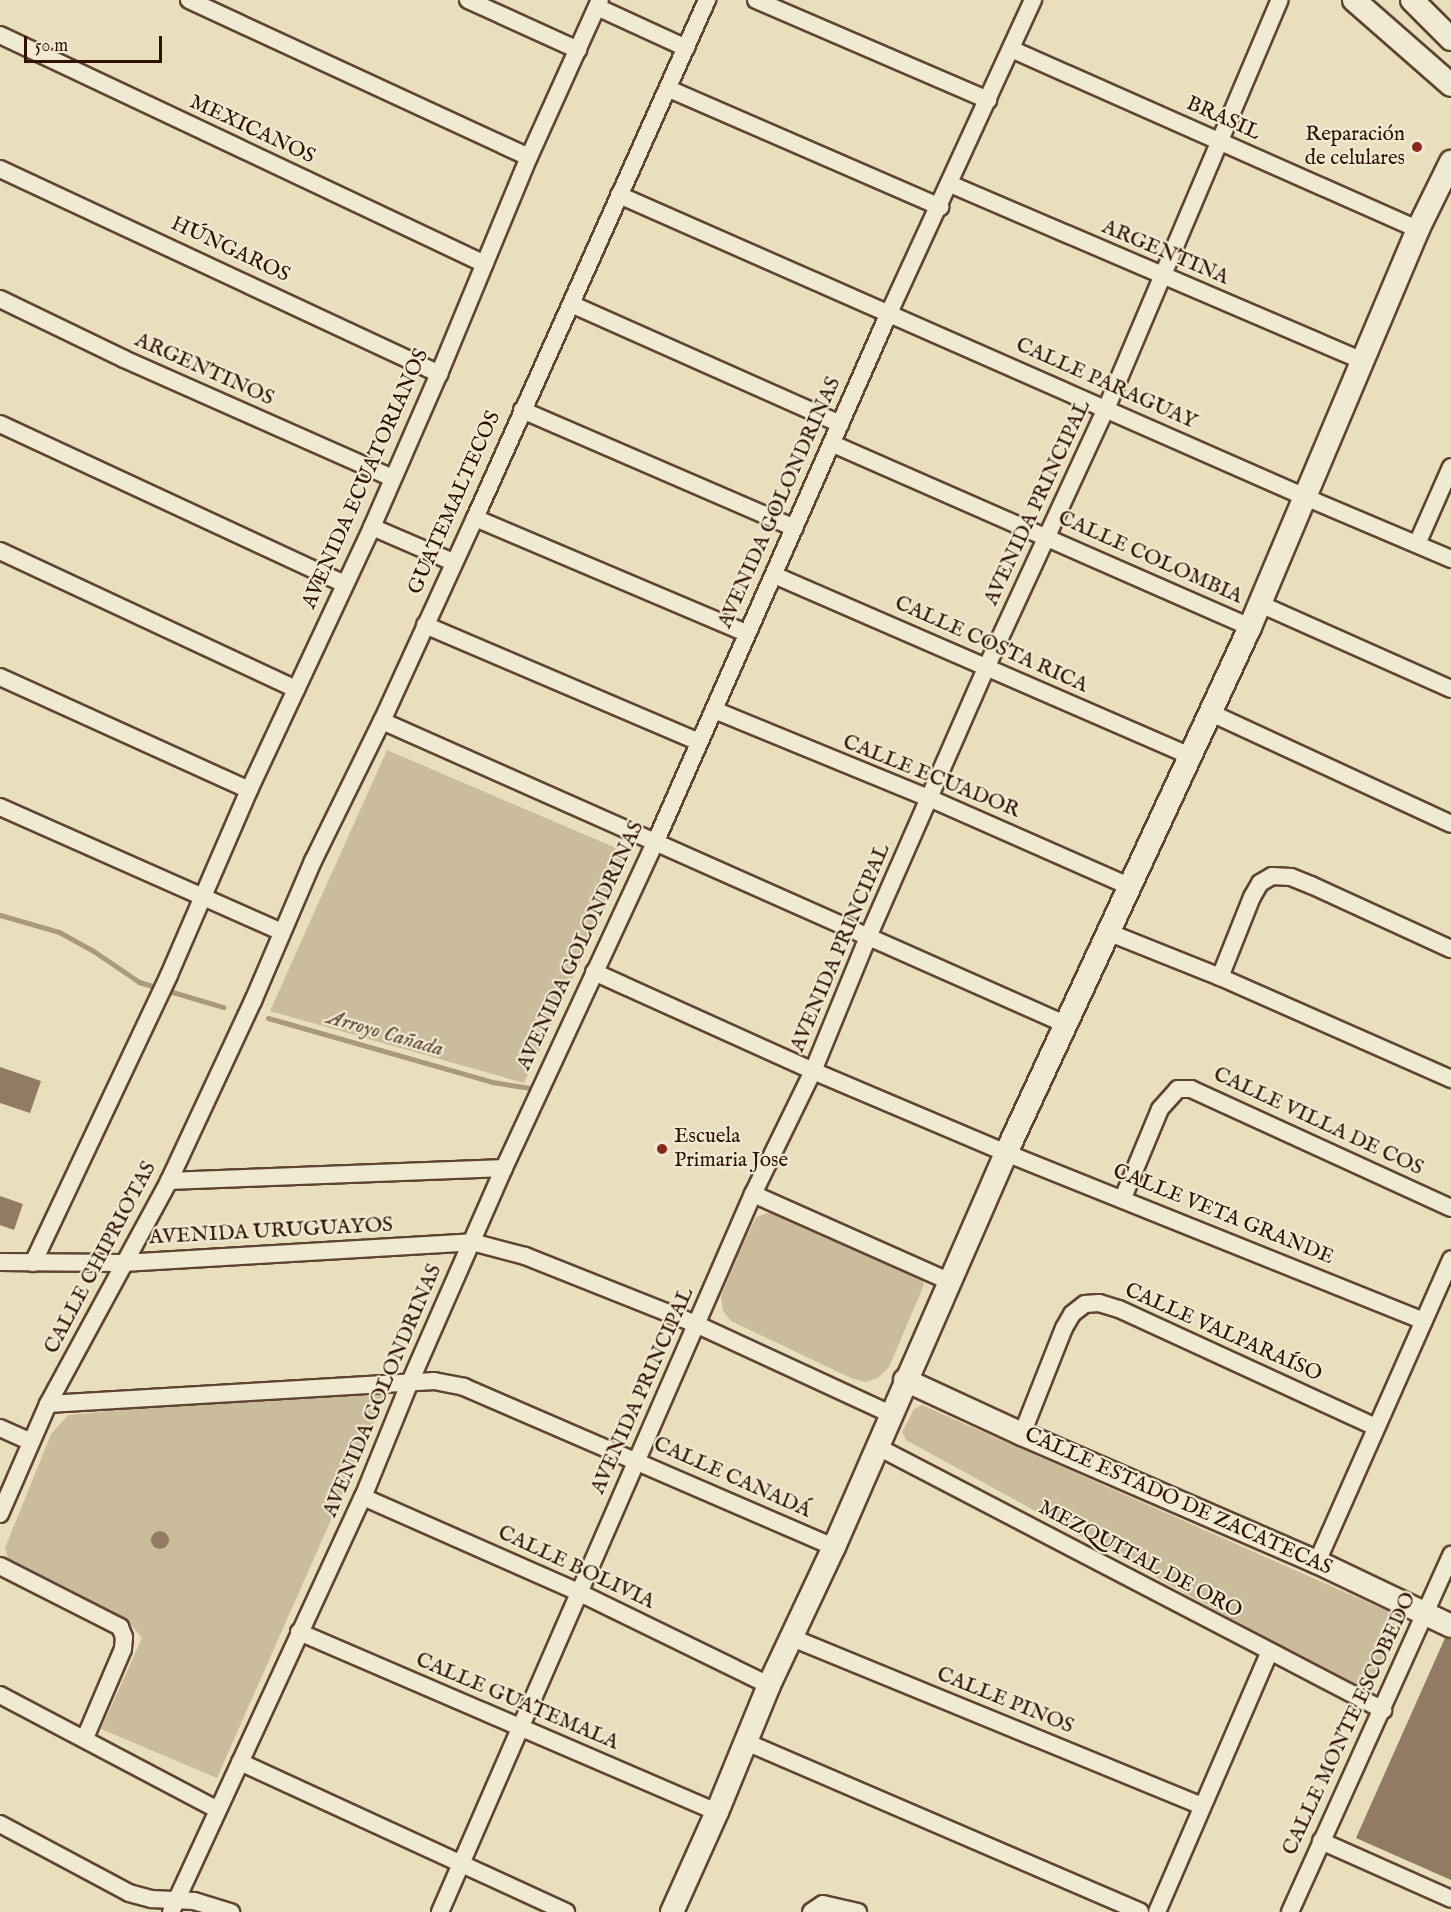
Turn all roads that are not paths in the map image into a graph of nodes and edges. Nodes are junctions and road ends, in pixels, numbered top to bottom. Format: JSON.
{"nodes":[{"id":1,"x":189,"y":0,"type":"edge"},
{"id":2,"x":468,"y":0,"type":"edge"},
{"id":3,"x":707,"y":0,"type":"edge"},
{"id":4,"x":756,"y":0,"type":"edge"},
{"id":5,"x":1034,"y":0,"type":"edge"},
{"id":6,"x":1280,"y":0,"type":"edge"},
{"id":7,"x":1354,"y":0,"type":"edge"},
{"id":8,"x":1412,"y":0,"type":"edge"},
{"id":9,"x":598,"y":3,"type":"edge"},
{"id":10,"x":0,"y":35,"type":"edge"},
{"id":11,"x":1451,"y":39,"type":"edge"},
{"id":12,"x":686,"y":48,"type":"junction"},
{"id":13,"x":1011,"y":49,"type":"junction"},
{"id":14,"x":578,"y":50,"type":"junction"},
{"id":15,"x":1451,"y":85,"type":"edge"},
{"id":16,"x":669,"y":89,"type":"junction"},
{"id":17,"x":988,"y":100,"type":"junction"},
{"id":18,"x":1219,"y":142,"type":"junction"},
{"id":19,"x":529,"y":157,"type":"junction"},
{"id":20,"x":1451,"y":162,"type":"edge"},
{"id":21,"x":0,"y":169,"type":"edge"},
{"id":22,"x":950,"y":184,"type":"junction"},
{"id":23,"x":619,"y":195,"type":"junction"},
{"id":24,"x":940,"y":207,"type":"junction"},
{"id":25,"x":1418,"y":229,"type":"junction"},
{"id":26,"x":485,"y":264,"type":"junction"},
{"id":27,"x":1164,"y":277,"type":"junction"},
{"id":28,"x":0,"y":299,"type":"edge"},
{"id":29,"x":571,"y":304,"type":"junction"},
{"id":30,"x":889,"y":313,"type":"junction"},
{"id":31,"x":1362,"y":361,"type":"junction"},
{"id":32,"x":439,"y":374,"type":"junction"},
{"id":33,"x":1106,"y":409,"type":"junction"},
{"id":34,"x":522,"y":410,"type":"junction"},
{"id":35,"x":0,"y":424,"type":"edge"},
{"id":36,"x":841,"y":424,"type":"junction"},
{"id":37,"x":833,"y":444,"type":"junction"},
{"id":38,"x":1451,"y":466,"type":"edge"},
{"id":39,"x":393,"y":478,"type":"junction"},
{"id":40,"x":1305,"y":497,"type":"junction"},
{"id":41,"x":475,"y":518,"type":"junction"},
{"id":42,"x":372,"y":527,"type":"junction"},
{"id":43,"x":795,"y":528,"type":"junction"},
{"id":44,"x":1046,"y":536,"type":"junction"},
{"id":45,"x":1417,"y":544,"type":"junction"},
{"id":46,"x":0,"y":551,"type":"edge"},
{"id":47,"x":1451,"y":559,"type":"edge"},
{"id":48,"x":453,"y":562,"type":"junction"},
{"id":49,"x":774,"y":575,"type":"junction"},
{"id":50,"x":345,"y":584,"type":"junction"},
{"id":51,"x":1260,"y":604,"type":"junction"},
{"id":52,"x":425,"y":625,"type":"junction"},
{"id":53,"x":1250,"y":627,"type":"junction"},
{"id":54,"x":746,"y":633,"type":"junction"},
{"id":55,"x":987,"y":666,"type":"junction"},
{"id":56,"x":0,"y":677,"type":"edge"},
{"id":57,"x":1451,"y":688,"type":"edge"},
{"id":58,"x":296,"y":690,"type":"junction"},
{"id":59,"x":714,"y":710,"type":"junction"},
{"id":60,"x":1211,"y":713,"type":"junction"},
{"id":61,"x":382,"y":721,"type":"junction"},
{"id":62,"x":699,"y":742,"type":"junction"},
{"id":63,"x":1190,"y":756,"type":"junction"},
{"id":64,"x":249,"y":790,"type":"junction"},
{"id":65,"x":929,"y":798,"type":"junction"},
{"id":66,"x":0,"y":807,"type":"edge"},
{"id":67,"x":1451,"y":824,"type":"edge"},
{"id":68,"x":655,"y":843,"type":"junction"},
{"id":69,"x":1131,"y":887,"type":"junction"},
{"id":70,"x":204,"y":897,"type":"junction"},
{"id":71,"x":280,"y":931,"type":"junction"},
{"id":72,"x":1110,"y":933,"type":"junction"},
{"id":73,"x":868,"y":938,"type":"junction"},
{"id":74,"x":1451,"y":950,"type":"edge"},
{"id":75,"x":594,"y":972,"type":"junction"},
{"id":76,"x":1220,"y":977,"type":"junction"},
{"id":77,"x":242,"y":1023,"type":"joint"},
{"id":78,"x":1067,"y":1025,"type":"junction"},
{"id":79,"x":813,"y":1071,"type":"junction"},
{"id":80,"x":1451,"y":1079,"type":"edge"},
{"id":81,"x":1006,"y":1153,"type":"junction"},
{"id":82,"x":504,"y":1168,"type":"junction"},
{"id":83,"x":169,"y":1181,"type":"junction"},
{"id":84,"x":753,"y":1194,"type":"junction"},
{"id":85,"x":1123,"y":1198,"type":"junction"},
{"id":86,"x":1451,"y":1208,"type":"edge"},
{"id":87,"x":472,"y":1242,"type":"junction"},
{"id":88,"x":1451,"y":1258,"type":"edge"},
{"id":89,"x":0,"y":1263,"type":"edge"},
{"id":90,"x":33,"y":1263,"type":"junction"},
{"id":91,"x":123,"y":1263,"type":"junction"},
{"id":92,"x":948,"y":1281,"type":"junction"},
{"id":93,"x":1423,"y":1321,"type":"junction"},
{"id":94,"x":698,"y":1325,"type":"junction"},
{"id":95,"x":905,"y":1380,"type":"junction"},
{"id":96,"x":410,"y":1382,"type":"junction"},
{"id":97,"x":48,"y":1404,"type":"junction"},
{"id":98,"x":891,"y":1414,"type":"junction"},
{"id":99,"x":1375,"y":1427,"type":"junction"},
{"id":100,"x":0,"y":1428,"type":"edge"},
{"id":101,"x":1022,"y":1434,"type":"junction"},
{"id":102,"x":31,"y":1442,"type":"junction"},
{"id":103,"x":876,"y":1446,"type":"junction"},
{"id":104,"x":638,"y":1461,"type":"junction"},
{"id":105,"x":363,"y":1497,"type":"junction"},
{"id":106,"x":0,"y":1514,"type":"edge"},
{"id":107,"x":834,"y":1547,"type":"junction"},
{"id":108,"x":1451,"y":1555,"type":"edge"},
{"id":109,"x":1317,"y":1562,"type":"junction"},
{"id":110,"x":0,"y":1566,"type":"edge"},
{"id":111,"x":578,"y":1592,"type":"junction"},
{"id":112,"x":1426,"y":1615,"type":"junction"},
{"id":113,"x":1451,"y":1626,"type":"edge"},
{"id":114,"x":299,"y":1632,"type":"junction"},
{"id":115,"x":790,"y":1637,"type":"junction"},
{"id":116,"x":1269,"y":1653,"type":"junction"},
{"id":117,"x":769,"y":1685,"type":"junction"},
{"id":118,"x":0,"y":1695,"type":"edge"},
{"id":119,"x":1383,"y":1710,"type":"junction"},
{"id":120,"x":520,"y":1728,"type":"junction"},
{"id":121,"x":84,"y":1738,"type":"junction"},
{"id":122,"x":746,"y":1742,"type":"junction"},
{"id":123,"x":240,"y":1762,"type":"junction"},
{"id":124,"x":1202,"y":1806,"type":"junction"},
{"id":125,"x":218,"y":1810,"type":"junction"},
{"id":126,"x":717,"y":1812,"type":"junction"},
{"id":127,"x":0,"y":1824,"type":"edge"},
{"id":128,"x":1321,"y":1841,"type":"junction"},
{"id":129,"x":461,"y":1864,"type":"junction"},
{"id":130,"x":1451,"y":1899,"type":"edge"},
{"id":131,"x":173,"y":1907,"type":"edge"},
{"id":132,"x":817,"y":1908,"type":"edge"},
{"id":133,"x":231,"y":1912,"type":"edge"},
{"id":134,"x":440,"y":1912,"type":"edge"},
{"id":135,"x":566,"y":1912,"type":"edge"},
{"id":136,"x":672,"y":1912,"type":"edge"},
{"id":137,"x":858,"y":1912,"type":"edge"},
{"id":138,"x":1140,"y":1912,"type":"edge"},
{"id":139,"x":1157,"y":1912,"type":"edge"},
{"id":140,"x":1290,"y":1912,"type":"edge"}],
"edges":[{"from":1,"to":19,"type":"street"},
{"from":2,"to":14,"type":"street"},
{"from":3,"to":12,"type":"street","name":"GUATEMALTECOS"},
{"from":4,"to":17,"type":"street"},
{"from":5,"to":13,"type":"street","name":"AVENIDA GOLONDRINAS"},
{"from":6,"to":18,"type":"street","name":"AVENIDA PRINCIPAL"},
{"from":7,"to":15,"type":"main road"},
{"from":8,"to":11,"type":"main road"},
{"from":9,"to":12,"type":"street"},
{"from":9,"to":14,"type":"street","name":"AVENIDA ECUATORIANOS"},
{"from":10,"to":26,"type":"street","name":"MEXICANOS"},
{"from":12,"to":16,"type":"street","name":"GUATEMALTECOS"},
{"from":13,"to":17,"type":"street","name":"AVENIDA GOLONDRINAS"},
{"from":13,"to":18,"type":"street","name":"BRASIL"},
{"from":14,"to":19,"type":"street","name":"AVENIDA ECUATORIANOS"},
{"from":16,"to":23,"type":"street","name":"GUATEMALTECOS"},
{"from":16,"to":24,"type":"street"},
{"from":17,"to":22,"type":"street","name":"AVENIDA GOLONDRINAS"},
{"from":18,"to":25,"type":"street","name":"BRASIL"},
{"from":18,"to":27,"type":"street","name":"AVENIDA PRINCIPAL"},
{"from":19,"to":26,"type":"street","name":"AVENIDA ECUATORIANOS"},
{"from":20,"to":25,"type":"main road"},
{"from":21,"to":32,"type":"street","name":"HÚNGAROS"},
{"from":22,"to":24,"type":"street","name":"AVENIDA GOLONDRINAS"},
{"from":22,"to":27,"type":"street","name":"ARGENTINA"},
{"from":23,"to":29,"type":"street","name":"GUATEMALTECOS"},
{"from":23,"to":30,"type":"street","name":"CALLE PARAGUAY"},
{"from":24,"to":30,"type":"street","name":"AVENIDA GOLONDRINAS"},
{"from":25,"to":31,"type":"main road"},
{"from":26,"to":32,"type":"street","name":"AVENIDA ECUATORIANOS"},
{"from":27,"to":31,"type":"street","name":"ARGENTINA"},
{"from":27,"to":33,"type":"street","name":"AVENIDA PRINCIPAL"},
{"from":28,"to":39,"type":"street","name":"ARGENTINOS"},
{"from":29,"to":34,"type":"street","name":"GUATEMALTECOS"},
{"from":29,"to":36,"type":"street"},
{"from":30,"to":33,"type":"street","name":"CALLE PARAGUAY"},
{"from":30,"to":36,"type":"street","name":"AVENIDA GOLONDRINAS"},
{"from":31,"to":40,"type":"main road"},
{"from":32,"to":39,"type":"street","name":"AVENIDA ECUATORIANOS"},
{"from":33,"to":40,"type":"street","name":"CALLE PARAGUAY"},
{"from":33,"to":44,"type":"street","name":"AVENIDA PRINCIPAL"},
{"from":34,"to":41,"type":"street","name":"GUATEMALTECOS"},
{"from":34,"to":43,"type":"street"},
{"from":35,"to":50,"type":"street"},
{"from":36,"to":37,"type":"street","name":"AVENIDA GOLONDRINAS"},
{"from":37,"to":43,"type":"street","name":"AVENIDA GOLONDRINAS"},
{"from":37,"to":44,"type":"street","name":"CALLE COLOMBIA"},
{"from":38,"to":45,"type":"street"},
{"from":39,"to":42,"type":"street","name":"AVENIDA ECUATORIANOS"},
{"from":40,"to":45,"type":"street","name":"CALLE PARAGUAY"},
{"from":40,"to":51,"type":"main road"},
{"from":41,"to":48,"type":"street","name":"GUATEMALTECOS"},
{"from":41,"to":54,"type":"street"},
{"from":42,"to":48,"type":"street"},
{"from":42,"to":50,"type":"street","name":"AVENIDA ECUATORIANOS"},
{"from":43,"to":49,"type":"street","name":"AVENIDA GOLONDRINAS"},
{"from":44,"to":53,"type":"street","name":"CALLE COLOMBIA"},
{"from":44,"to":55,"type":"street","name":"AVENIDA PRINCIPAL"},
{"from":45,"to":47,"type":"street","name":"CALLE PARAGUAY"},
{"from":46,"to":58,"type":"street"},
{"from":48,"to":52,"type":"street","name":"GUATEMALTECOS"},
{"from":49,"to":54,"type":"street","name":"AVENIDA GOLONDRINAS"},
{"from":49,"to":55,"type":"street","name":"CALLE COSTA RICA"},
{"from":50,"to":58,"type":"street","name":"AVENIDA ECUATORIANOS"},
{"from":51,"to":53,"type":"main road"},
{"from":51,"to":57,"type":"street"},
{"from":52,"to":61,"type":"street","name":"GUATEMALTECOS"},
{"from":52,"to":62,"type":"street"},
{"from":53,"to":60,"type":"main road"},
{"from":54,"to":59,"type":"street","name":"AVENIDA GOLONDRINAS"},
{"from":55,"to":63,"type":"street","name":"CALLE COSTA RICA"},
{"from":55,"to":65,"type":"street","name":"AVENIDA PRINCIPAL"},
{"from":56,"to":64,"type":"street"},
{"from":58,"to":64,"type":"street","name":"AVENIDA ECUATORIANOS"},
{"from":59,"to":62,"type":"street","name":"AVENIDA GOLONDRINAS"},
{"from":59,"to":65,"type":"street","name":"CALLE ECUADOR"},
{"from":60,"to":63,"type":"main road"},
{"from":60,"to":67,"type":"street"},
{"from":61,"to":68,"type":"street"},
{"from":61,"to":71,"type":"street","name":"GUATEMALTECOS"},
{"from":62,"to":68,"type":"street","name":"AVENIDA GOLONDRINAS"},
{"from":63,"to":69,"type":"main road"},
{"from":64,"to":70,"type":"street","name":"AVENIDA ECUATORIANOS"},
{"from":65,"to":69,"type":"street","name":"CALLE ECUADOR"},
{"from":65,"to":73,"type":"street","name":"AVENIDA PRINCIPAL"},
{"from":66,"to":70,"type":"street"},
{"from":68,"to":73,"type":"street"},
{"from":68,"to":75,"type":"street","name":"AVENIDA GOLONDRINAS"},
{"from":69,"to":72,"type":"main road"},
{"from":70,"to":71,"type":"street"},
{"from":70,"to":90,"type":"street","name":"AVENIDA ECUATORIANOS"},
{"from":71,"to":77,"type":"street","name":"GUATEMALTECOS"},
{"from":72,"to":76,"type":"street"},
{"from":72,"to":78,"type":"main road"},
{"from":73,"to":78,"type":"street"},
{"from":73,"to":79,"type":"street","name":"AVENIDA PRINCIPAL"},
{"from":74,"to":76,"type":"street"},
{"from":75,"to":79,"type":"street","name":"CALLE VETA GRANDE"},
{"from":75,"to":82,"type":"street","name":"AVENIDA GOLONDRINAS"},
{"from":76,"to":80,"type":"street"},
{"from":77,"to":83,"type":"street","name":"CALLE CHIPRIOTAS"},
{"from":78,"to":81,"type":"main road"},
{"from":79,"to":81,"type":"street","name":"CALLE VETA GRANDE"},
{"from":79,"to":84,"type":"street","name":"AVENIDA PRINCIPAL"},
{"from":81,"to":85,"type":"street","name":"CALLE VETA GRANDE"},
{"from":81,"to":92,"type":"main road"},
{"from":82,"to":83,"type":"street"},
{"from":82,"to":87,"type":"street","name":"AVENIDA GOLONDRINAS"},
{"from":83,"to":91,"type":"street","name":"CALLE CHIPRIOTAS"},
{"from":84,"to":92,"type":"street"},
{"from":84,"to":94,"type":"street","name":"AVENIDA PRINCIPAL"},
{"from":85,"to":86,"type":"street","name":"CALLE VILLA DE COS"},
{"from":85,"to":93,"type":"street","name":"CALLE VETA GRANDE"},
{"from":87,"to":91,"type":"street","name":"AVENIDA URUGUAYOS"},
{"from":87,"to":94,"type":"street","name":"AVENIDA URUGUAYOS"},
{"from":87,"to":96,"type":"street","name":"AVENIDA GOLONDRINAS"},
{"from":88,"to":93,"type":"street"},
{"from":89,"to":90,"type":"street","name":"AVENIDA URUGUAYOS"},
{"from":90,"to":91,"type":"street","name":"AVENIDA URUGUAYOS"},
{"from":91,"to":97,"type":"street","name":"CALLE CHIPRIOTAS"},
{"from":92,"to":95,"type":"main road"},
{"from":93,"to":99,"type":"street"},
{"from":94,"to":98,"type":"street","name":"AVENIDA URUGUAYOS"},
{"from":94,"to":104,"type":"street","name":"AVENIDA PRINCIPAL"},
{"from":95,"to":98,"type":"main road"},
{"from":95,"to":101,"type":"main road","name":"CALLE ESTADO DE ZACATECAS"},
{"from":96,"to":97,"type":"street","name":"CALLE CANADÁ"},
{"from":96,"to":104,"type":"street","name":"CALLE CANADÁ"},
{"from":96,"to":105,"type":"street","name":"AVENIDA GOLONDRINAS"},
{"from":97,"to":102,"type":"street","name":"CALLE CHIPRIOTAS"},
{"from":98,"to":103,"type":"main road"},
{"from":99,"to":101,"type":"street","name":"CALLE VALPARAÍSO"},
{"from":99,"to":109,"type":"street"},
{"from":100,"to":102,"type":"street"},
{"from":101,"to":109,"type":"main road","name":"CALLE ESTADO DE ZACATECAS"},
{"from":102,"to":106,"type":"street","name":"CALLE CHIPRIOTAS"},
{"from":103,"to":107,"type":"main road"},
{"from":103,"to":116,"type":"street","name":"MEZQUITAL DE ORO"},
{"from":104,"to":107,"type":"street","name":"CALLE CANADÁ"},
{"from":104,"to":111,"type":"street","name":"AVENIDA PRINCIPAL"},
{"from":105,"to":111,"type":"street","name":"CALLE BOLIVIA"},
{"from":105,"to":114,"type":"street","name":"AVENIDA GOLONDRINAS"},
{"from":107,"to":115,"type":"main road"},
{"from":108,"to":112,"type":"street","name":"CALLE MONTE ESCOBEDO"},
{"from":109,"to":112,"type":"main road","name":"CALLE ESTADO DE ZACATECAS"},
{"from":110,"to":121,"type":"street"},
{"from":111,"to":117,"type":"street","name":"CALLE BOLIVIA"},
{"from":111,"to":120,"type":"street","name":"AVENIDA PRINCIPAL"},
{"from":112,"to":113,"type":"main road","name":"CALLE ESTADO DE ZACATECAS"},
{"from":112,"to":119,"type":"street","name":"CALLE MONTE ESCOBEDO"},
{"from":114,"to":120,"type":"street","name":"CALLE GUATEMALA"},
{"from":114,"to":123,"type":"street","name":"AVENIDA GOLONDRINAS"},
{"from":115,"to":117,"type":"main road"},
{"from":115,"to":124,"type":"street","name":"CALLE PINOS"},
{"from":116,"to":119,"type":"street","name":"MEZQUITAL DE ORO"},
{"from":116,"to":124,"type":"street"},
{"from":117,"to":122,"type":"main road"},
{"from":118,"to":121,"type":"street"},
{"from":119,"to":128,"type":"street","name":"CALLE MONTE ESCOBEDO"},
{"from":120,"to":126,"type":"street","name":"CALLE GUATEMALA"},
{"from":120,"to":129,"type":"street","name":"AVENIDA PRINCIPAL"},
{"from":121,"to":125,"type":"street"},
{"from":122,"to":126,"type":"main road"},
{"from":122,"to":138,"type":"street"},
{"from":123,"to":125,"type":"street","name":"AVENIDA GOLONDRINAS"},
{"from":123,"to":129,"type":"street"},
{"from":124,"to":139,"type":"street"},
{"from":125,"to":131,"type":"street","name":"AVENIDA GOLONDRINAS"},
{"from":126,"to":136,"type":"main road"},
{"from":127,"to":131,"type":"street"},
{"from":128,"to":130,"type":"street"},
{"from":128,"to":140,"type":"street","name":"CALLE MONTE ESCOBEDO"},
{"from":129,"to":134,"type":"street","name":"AVENIDA PRINCIPAL"},
{"from":129,"to":135,"type":"street"},
{"from":131,"to":133,"type":"street"},
{"from":132,"to":137,"type":"street"}]}
